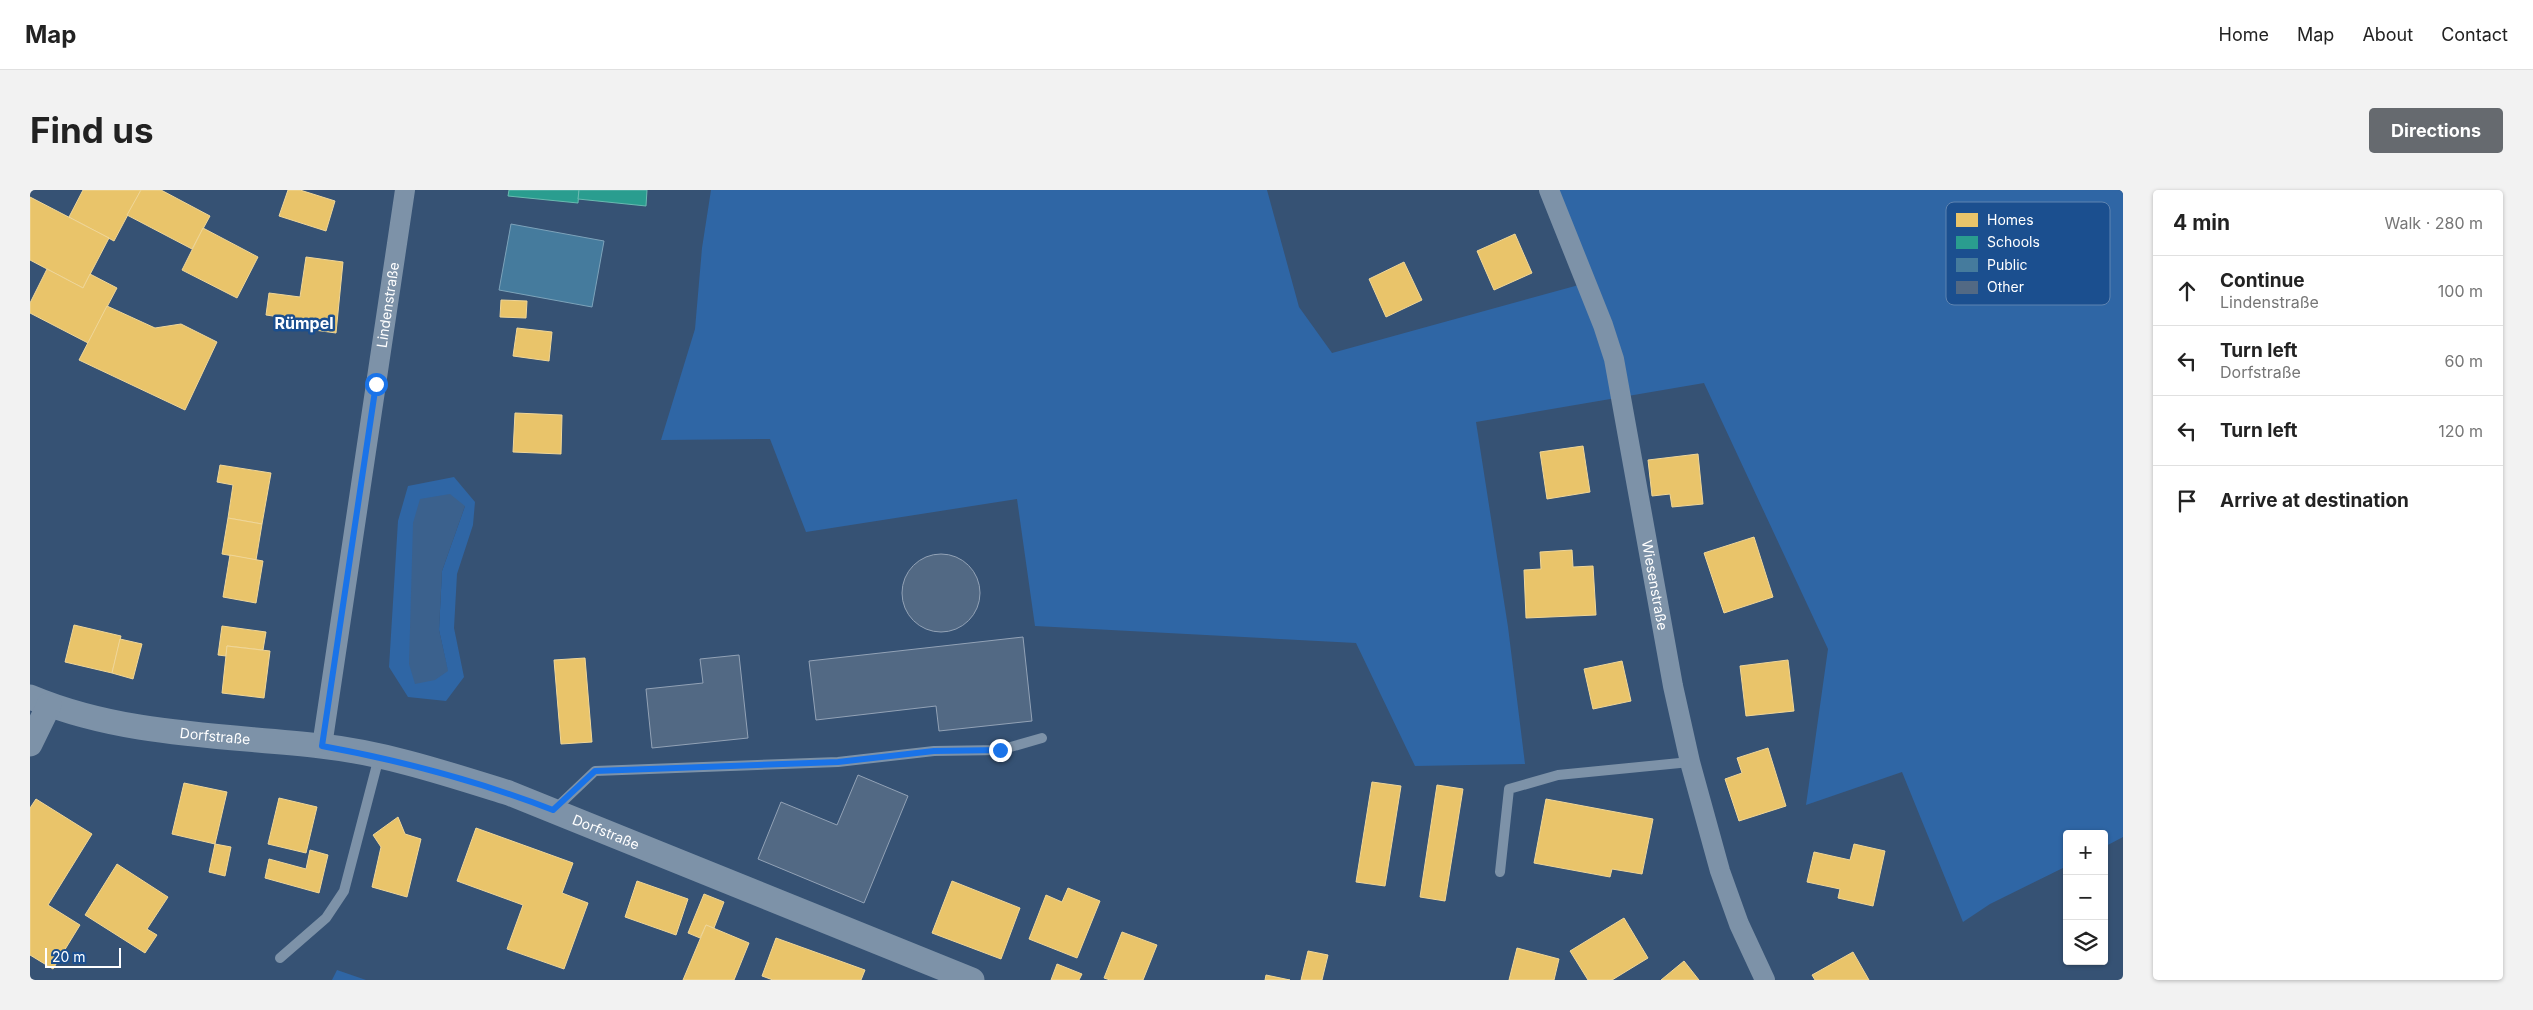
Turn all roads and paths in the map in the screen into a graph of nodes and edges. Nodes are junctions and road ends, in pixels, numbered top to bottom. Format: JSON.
{"nodes":[{"id":1,"x":406,"y":190,"type":"edge"},
{"id":2,"x":1549,"y":190,"type":"edge"},
{"id":3,"x":39,"y":701,"type":"edge"},
{"id":4,"x":32,"y":736,"type":"edge"},
{"id":5,"x":1042,"y":738,"type":"dead end"},
{"id":6,"x":322,"y":746,"type":"junction"},
{"id":7,"x":379,"y":757,"type":"junction"},
{"id":8,"x":1690,"y":762,"type":"junction"},
{"id":9,"x":553,"y":810,"type":"junction"},
{"id":10,"x":1500,"y":872,"type":"dead end"},
{"id":11,"x":280,"y":958,"type":"dead end"},
{"id":12,"x":972,"y":980,"type":"edge"},
{"id":13,"x":1765,"y":980,"type":"edge"}],
"edges":[{"from":1,"to":6,"type":"street","name":"Lindenstraße"},
{"from":2,"to":8,"type":"street","name":"Wiesenstraße"},
{"from":3,"to":4,"type":"street","name":"Dorfstraße"},
{"from":3,"to":6,"type":"street","name":"Dorfstraße"},
{"from":5,"to":9,"type":"lane"},
{"from":6,"to":7,"type":"street","name":"Dorfstraße"},
{"from":7,"to":9,"type":"street","name":"Dorfstraße"},
{"from":7,"to":11,"type":"lane"},
{"from":8,"to":10,"type":"lane"},
{"from":8,"to":13,"type":"street","name":"Wiesenstraße"},
{"from":9,"to":12,"type":"street","name":"Dorfstraße"}]}
